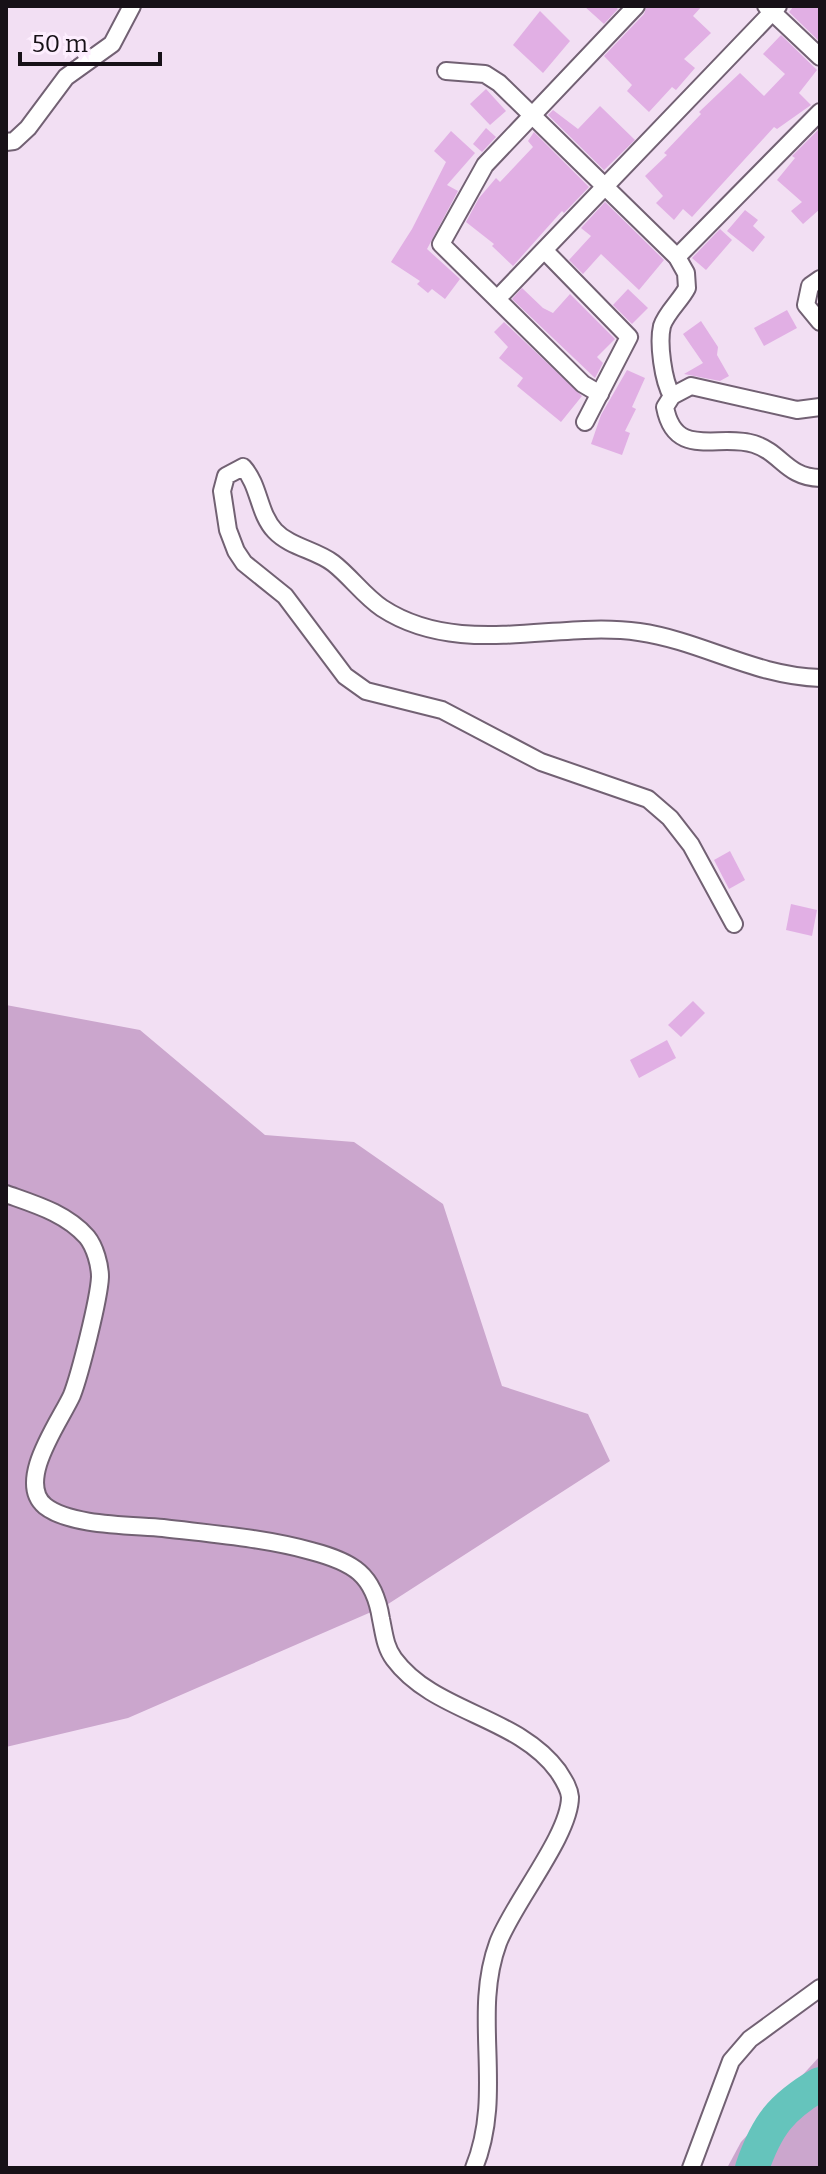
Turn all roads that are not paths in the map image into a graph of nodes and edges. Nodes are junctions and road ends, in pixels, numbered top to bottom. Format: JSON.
{"nodes":[{"id":1,"x":132,"y":6,"type":"edge"},
{"id":2,"x":636,"y":6,"type":"edge"},
{"id":3,"x":772,"y":8,"type":"edge"},
{"id":4,"x":820,"y":57,"type":"edge"},
{"id":5,"x":446,"y":71,"type":"dead end"},
{"id":6,"x":820,"y":112,"type":"edge"},
{"id":7,"x":530,"y":115,"type":"junction"},
{"id":8,"x":6,"y":142,"type":"edge"},
{"id":9,"x":607,"y":186,"type":"junction"},
{"id":10,"x":546,"y":252,"type":"junction"},
{"id":11,"x":677,"y":257,"type":"junction"},
{"id":12,"x":820,"y":279,"type":"edge"},
{"id":13,"x":498,"y":298,"type":"junction"},
{"id":14,"x":820,"y":322,"type":"edge"},
{"id":15,"x":600,"y":394,"type":"junction"},
{"id":16,"x":672,"y":396,"type":"junction"},
{"id":17,"x":820,"y":407,"type":"edge"},
{"id":18,"x":585,"y":422,"type":"dead end"},
{"id":19,"x":820,"y":478,"type":"edge"},
{"id":20,"x":820,"y":678,"type":"edge"},
{"id":21,"x":734,"y":924,"type":"dead end"},
{"id":22,"x":6,"y":1194,"type":"edge"},
{"id":23,"x":820,"y":1988,"type":"edge"},
{"id":24,"x":474,"y":2168,"type":"edge"},
{"id":25,"x":691,"y":2168,"type":"edge"}],
"edges":[{"from":1,"to":8,"type":"street"},
{"from":2,"to":7,"type":"street"},
{"from":3,"to":4,"type":"street"},
{"from":3,"to":9,"type":"street"},
{"from":5,"to":7,"type":"street"},
{"from":6,"to":11,"type":"street"},
{"from":7,"to":9,"type":"street"},
{"from":7,"to":13,"type":"street"},
{"from":9,"to":10,"type":"street"},
{"from":9,"to":11,"type":"street"},
{"from":10,"to":13,"type":"street"},
{"from":10,"to":15,"type":"street"},
{"from":11,"to":16,"type":"street"},
{"from":12,"to":14,"type":"street"},
{"from":13,"to":15,"type":"street"},
{"from":15,"to":18,"type":"street"},
{"from":16,"to":17,"type":"street"},
{"from":16,"to":19,"type":"street"},
{"from":20,"to":21,"type":"street"},
{"from":22,"to":24,"type":"street"},
{"from":23,"to":25,"type":"street"}]}
